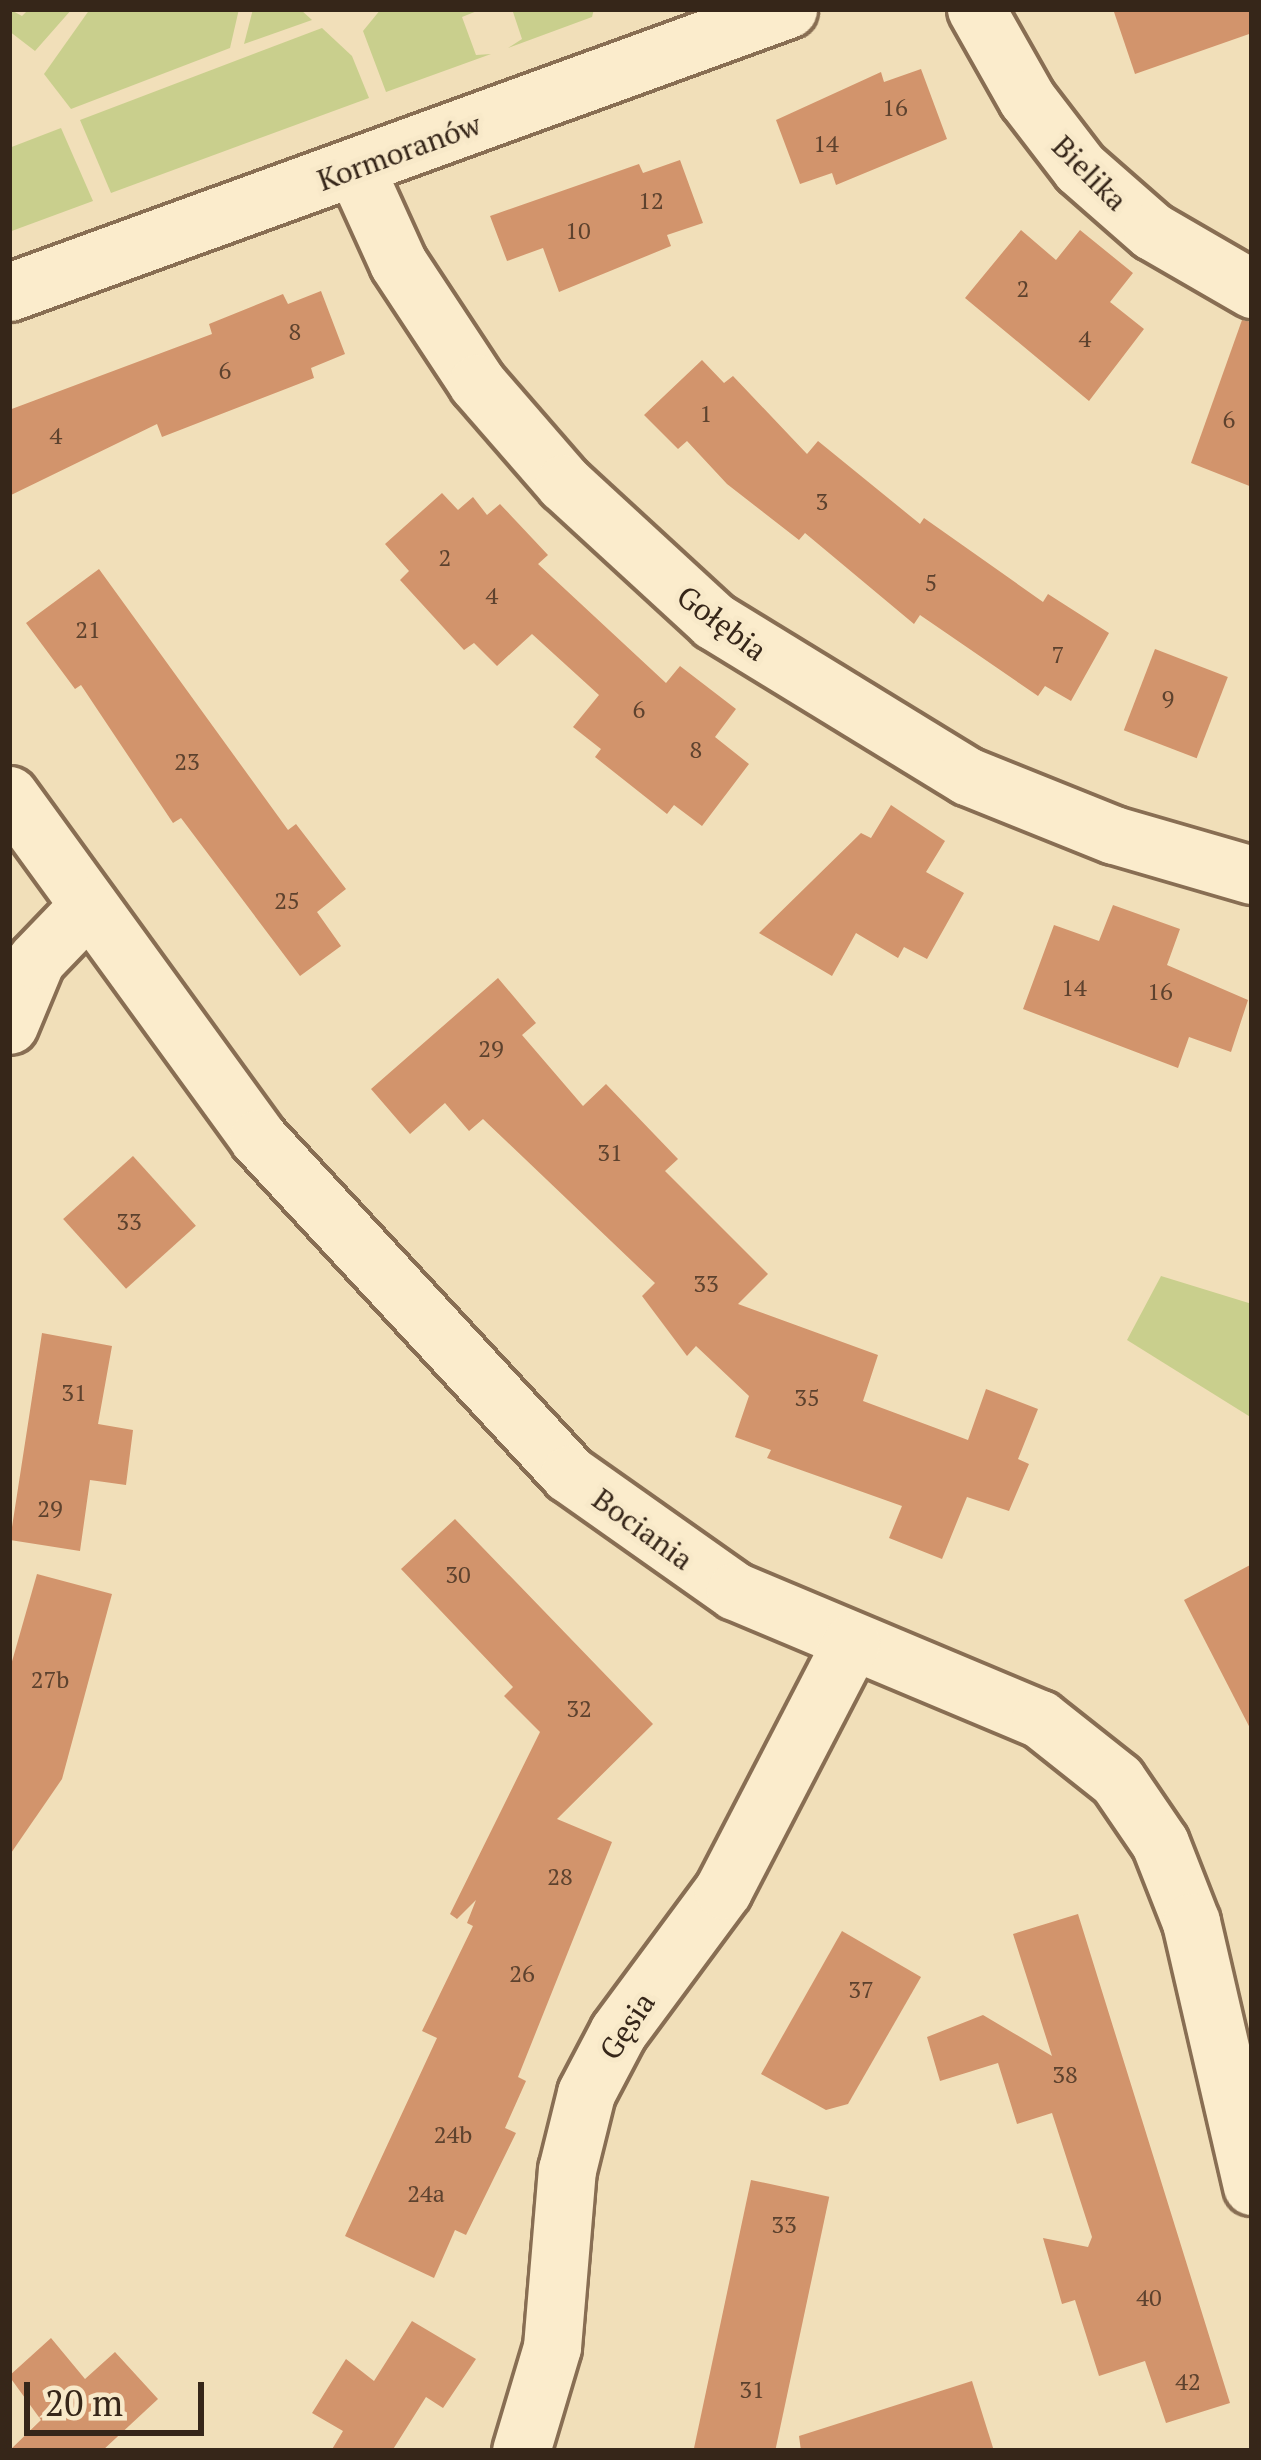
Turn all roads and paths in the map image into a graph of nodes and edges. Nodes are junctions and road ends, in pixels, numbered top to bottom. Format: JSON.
{"nodes":[{"id":1,"x":788,"y":9,"type":"edge"},
{"id":2,"x":976,"y":9,"type":"edge"},
{"id":3,"x":355,"y":168,"type":"junction"},
{"id":4,"x":1252,"y":289,"type":"edge"},
{"id":5,"x":9,"y":292,"type":"edge"},
{"id":6,"x":9,"y":795,"type":"edge"},
{"id":7,"x":1252,"y":874,"type":"edge"},
{"id":8,"x":89,"y":905,"type":"junction"},
{"id":9,"x":9,"y":1025,"type":"edge"},
{"id":10,"x":851,"y":1643,"type":"junction"},
{"id":11,"x":1252,"y":2186,"type":"edge"},
{"id":12,"x":520,"y":2451,"type":"edge"}],
"edges":[{"from":1,"to":3,"type":"street","name":"Kormoranów"},
{"from":2,"to":4,"type":"street","name":"Bielika"},
{"from":3,"to":5,"type":"street","name":"Kormoranów"},
{"from":3,"to":7,"type":"street","name":"Gołębia"},
{"from":6,"to":8,"type":"street","name":"Bociania"},
{"from":8,"to":9,"type":"street"},
{"from":8,"to":10,"type":"street","name":"Bociania"},
{"from":10,"to":11,"type":"street","name":"Bociania"},
{"from":10,"to":12,"type":"street","name":"Gęsia"}]}
